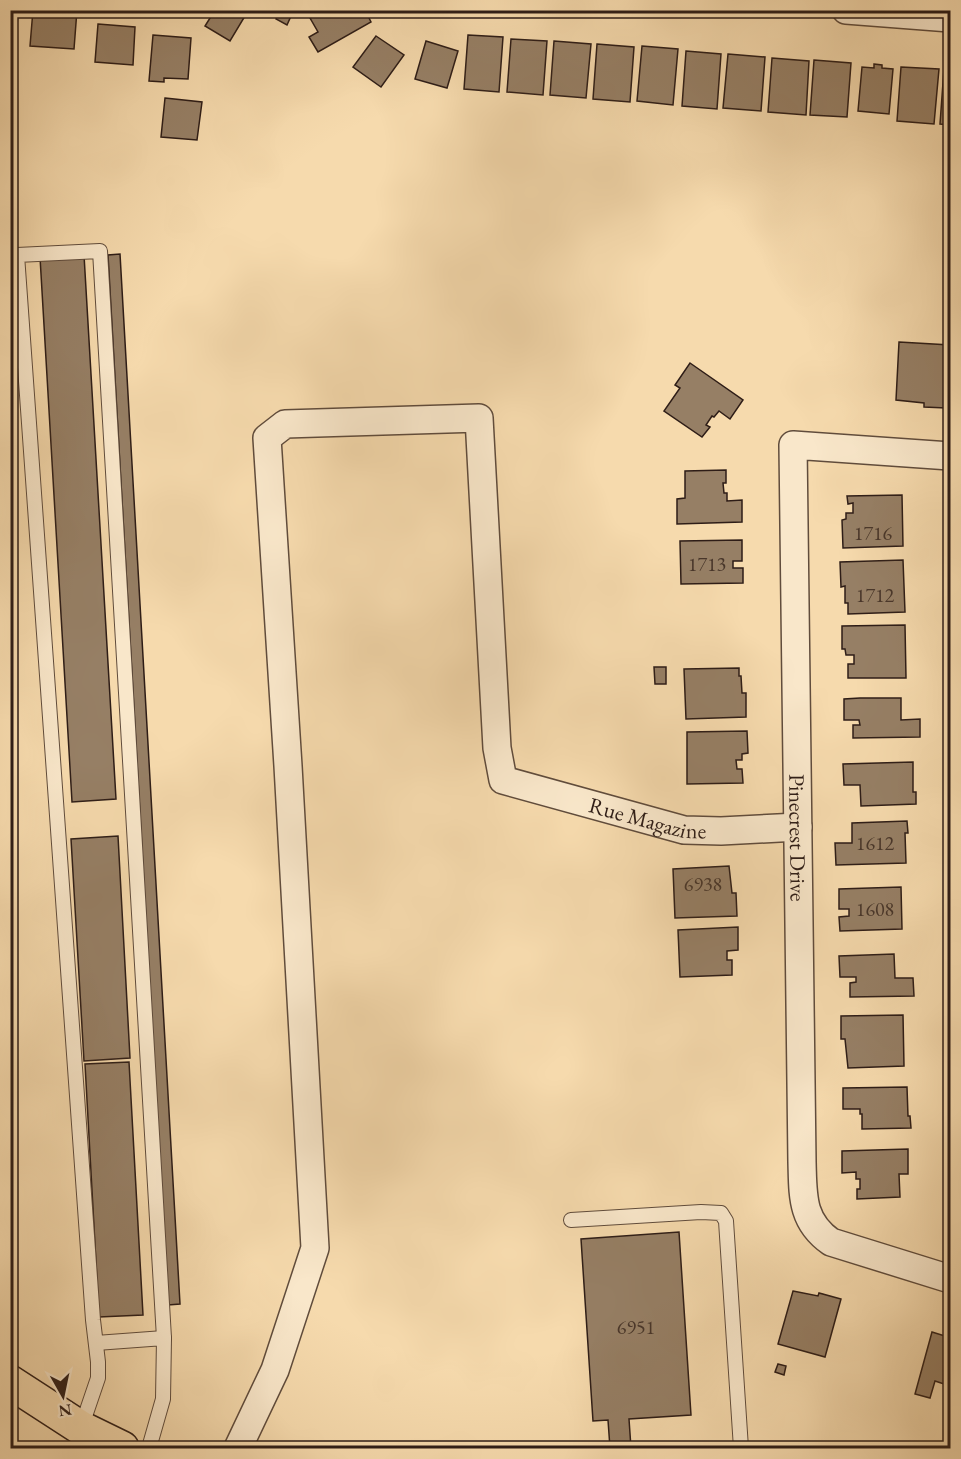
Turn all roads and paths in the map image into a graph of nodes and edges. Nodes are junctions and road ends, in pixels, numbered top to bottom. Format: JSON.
{"nodes":[{"id":1,"x":846,"y":10,"type":"edge"},
{"id":2,"x":951,"y":18,"type":"edge"},
{"id":3,"x":951,"y":456,"type":"edge"},
{"id":4,"x":798,"y":827,"type":"junction"},
{"id":5,"x":571,"y":1220,"type":"dead end"},
{"id":6,"x":951,"y":1279,"type":"edge"},
{"id":7,"x":164,"y":1338,"type":"junction"},
{"id":8,"x":96,"y":1343,"type":"junction"},
{"id":9,"x":10,"y":1382,"type":"edge"},
{"id":10,"x":81,"y":1428,"type":"junction"},
{"id":11,"x":122,"y":1449,"type":"edge"},
{"id":12,"x":149,"y":1449,"type":"edge"},
{"id":13,"x":238,"y":1449,"type":"edge"},
{"id":14,"x":741,"y":1449,"type":"edge"}],
"edges":[{"from":1,"to":2,"type":"street"},
{"from":3,"to":4,"type":"street","name":"Pinecrest Drive"},
{"from":4,"to":6,"type":"street","name":"Pinecrest Drive"},
{"from":4,"to":13,"type":"street","name":"Rue Magazine"},
{"from":5,"to":14,"type":"lane"},
{"from":7,"to":8,"type":"lane"},
{"from":7,"to":8,"type":"lane"},
{"from":7,"to":12,"type":"lane"},
{"from":8,"to":10,"type":"lane"},
{"from":9,"to":10,"type":"main road"},
{"from":10,"to":11,"type":"main road"}]}
